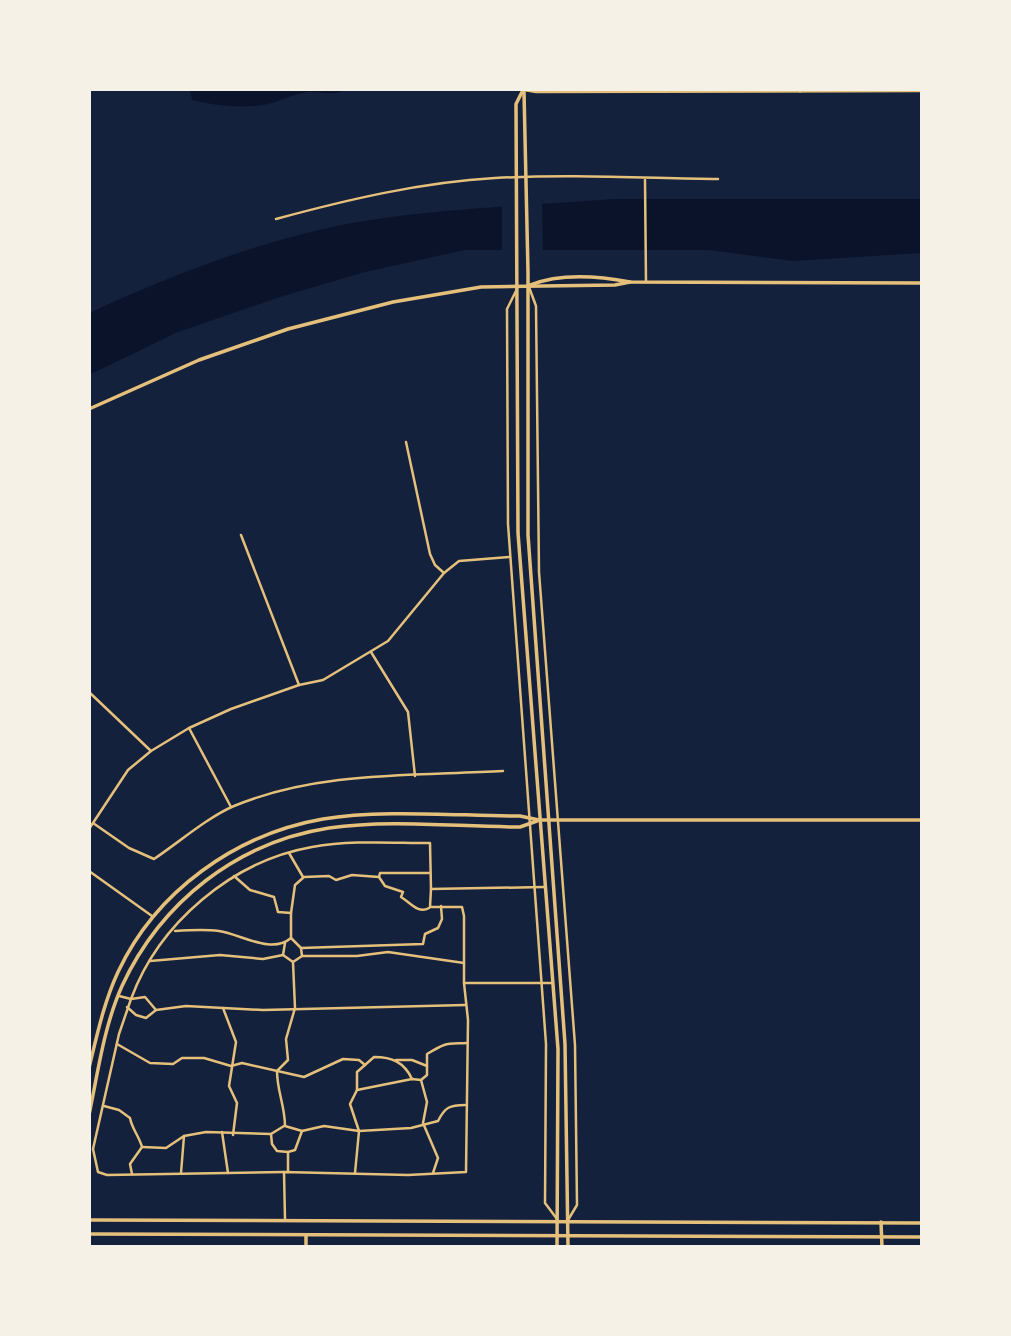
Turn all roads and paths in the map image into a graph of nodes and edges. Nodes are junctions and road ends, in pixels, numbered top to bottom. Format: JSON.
{"nodes":[{"id":1,"x":522,"y":90,"type":"edge"},
{"id":2,"x":800,"y":90,"type":"edge"},
{"id":3,"x":922,"y":91,"type":"edge"},
{"id":4,"x":527,"y":177,"type":"junction"},
{"id":5,"x":645,"y":179,"type":"junction"},
{"id":6,"x":718,"y":179,"type":"dead end"},
{"id":7,"x":276,"y":219,"type":"dead end"},
{"id":8,"x":631,"y":282,"type":"junction"},
{"id":9,"x":646,"y":282,"type":"junction"},
{"id":10,"x":922,"y":283,"type":"edge"},
{"id":11,"x":528,"y":285,"type":"junction"},
{"id":12,"x":518,"y":286,"type":"junction"},
{"id":13,"x":89,"y":410,"type":"edge"},
{"id":14,"x":406,"y":442,"type":"dead end"},
{"id":15,"x":241,"y":535,"type":"dead end"},
{"id":16,"x":509,"y":557,"type":"junction"},
{"id":17,"x":444,"y":573,"type":"junction"},
{"id":18,"x":371,"y":652,"type":"junction"},
{"id":19,"x":299,"y":685,"type":"junction"},
{"id":20,"x":89,"y":692,"type":"edge"},
{"id":21,"x":189,"y":728,"type":"junction"},
{"id":22,"x":151,"y":751,"type":"junction"},
{"id":23,"x":503,"y":772,"type":"dead end"},
{"id":24,"x":415,"y":776,"type":"junction"},
{"id":25,"x":231,"y":807,"type":"junction"},
{"id":26,"x":528,"y":818,"type":"junction"},
{"id":27,"x":539,"y":820,"type":"junction"},
{"id":28,"x":549,"y":820,"type":"junction"},
{"id":29,"x":558,"y":820,"type":"junction"},
{"id":30,"x":922,"y":820,"type":"edge"},
{"id":31,"x":93,"y":823,"type":"junction"},
{"id":32,"x":529,"y":824,"type":"junction"},
{"id":33,"x":89,"y":829,"type":"edge"},
{"id":34,"x":289,"y":853,"type":"junction"},
{"id":35,"x":89,"y":871,"type":"edge"},
{"id":36,"x":430,"y":873,"type":"junction"},
{"id":37,"x":234,"y":876,"type":"junction"},
{"id":38,"x":303,"y":877,"type":"junction"},
{"id":39,"x":379,"y":877,"type":"junction"},
{"id":40,"x":534,"y":887,"type":"junction"},
{"id":41,"x":544,"y":887,"type":"junction"},
{"id":42,"x":431,"y":889,"type":"junction"},
{"id":43,"x":440,"y":906,"type":"junction"},
{"id":44,"x":430,"y":907,"type":"junction"},
{"id":45,"x":291,"y":913,"type":"junction"},
{"id":46,"x":154,"y":918,"type":"junction"},
{"id":47,"x":172,"y":930,"type":"junction"},
{"id":48,"x":291,"y":937,"type":"junction"},
{"id":49,"x":285,"y":943,"type":"junction"},
{"id":50,"x":301,"y":948,"type":"junction"},
{"id":51,"x":282,"y":955,"type":"junction"},
{"id":52,"x":302,"y":956,"type":"junction"},
{"id":53,"x":149,"y":961,"type":"junction"},
{"id":54,"x":293,"y":962,"type":"junction"},
{"id":55,"x":464,"y":963,"type":"junction"},
{"id":56,"x":464,"y":983,"type":"junction"},
{"id":57,"x":541,"y":983,"type":"junction"},
{"id":58,"x":552,"y":983,"type":"junction"},
{"id":59,"x":118,"y":996,"type":"junction"},
{"id":60,"x":131,"y":999,"type":"junction"},
{"id":61,"x":465,"y":1005,"type":"junction"},
{"id":62,"x":127,"y":1007,"type":"junction"},
{"id":63,"x":223,"y":1008,"type":"junction"},
{"id":64,"x":295,"y":1008,"type":"junction"},
{"id":65,"x":156,"y":1010,"type":"junction"},
{"id":66,"x":467,"y":1043,"type":"junction"},
{"id":67,"x":117,"y":1044,"type":"junction"},
{"id":68,"x":396,"y":1060,"type":"junction"},
{"id":69,"x":365,"y":1065,"type":"junction"},
{"id":70,"x":231,"y":1066,"type":"junction"},
{"id":71,"x":427,"y":1066,"type":"junction"},
{"id":72,"x":89,"y":1068,"type":"edge"},
{"id":73,"x":276,"y":1071,"type":"junction"},
{"id":74,"x":412,"y":1079,"type":"junction"},
{"id":75,"x":421,"y":1080,"type":"junction"},
{"id":76,"x":357,"y":1090,"type":"junction"},
{"id":77,"x":466,"y":1105,"type":"junction"},
{"id":78,"x":104,"y":1106,"type":"junction"},
{"id":79,"x":89,"y":1115,"type":"edge"},
{"id":80,"x":423,"y":1122,"type":"junction"},
{"id":81,"x":285,"y":1126,"type":"junction"},
{"id":82,"x":302,"y":1131,"type":"junction"},
{"id":83,"x":359,"y":1131,"type":"junction"},
{"id":84,"x":222,"y":1132,"type":"junction"},
{"id":85,"x":271,"y":1134,"type":"junction"},
{"id":86,"x":233,"y":1135,"type":"junction"},
{"id":87,"x":184,"y":1136,"type":"junction"},
{"id":88,"x":142,"y":1147,"type":"junction"},
{"id":89,"x":288,"y":1152,"type":"junction"},
{"id":90,"x":286,"y":1172,"type":"junction"},
{"id":91,"x":355,"y":1172,"type":"junction"},
{"id":92,"x":181,"y":1173,"type":"junction"},
{"id":93,"x":228,"y":1173,"type":"junction"},
{"id":94,"x":432,"y":1173,"type":"junction"},
{"id":95,"x":132,"y":1174,"type":"junction"},
{"id":96,"x":89,"y":1220,"type":"edge"},
{"id":97,"x":285,"y":1220,"type":"junction"},
{"id":98,"x":557,"y":1220,"type":"junction"},
{"id":99,"x":568,"y":1220,"type":"junction"},
{"id":100,"x":881,"y":1222,"type":"junction"},
{"id":101,"x":922,"y":1223,"type":"edge"},
{"id":102,"x":89,"y":1234,"type":"edge"},
{"id":103,"x":306,"y":1234,"type":"junction"},
{"id":104,"x":557,"y":1234,"type":"junction"},
{"id":105,"x":568,"y":1234,"type":"junction"},
{"id":106,"x":881,"y":1236,"type":"junction"},
{"id":107,"x":922,"y":1237,"type":"edge"},
{"id":108,"x":306,"y":1247,"type":"edge"},
{"id":109,"x":557,"y":1247,"type":"edge"},
{"id":110,"x":568,"y":1247,"type":"edge"},
{"id":111,"x":881,"y":1247,"type":"edge"}],
"edges":[{"from":1,"to":2,"type":"street"},
{"from":1,"to":4,"type":"street"},
{"from":1,"to":12,"type":"street"},
{"from":2,"to":3,"type":"street"},
{"from":4,"to":5,"type":"street"},
{"from":4,"to":7,"type":"street"},
{"from":4,"to":11,"type":"street"},
{"from":5,"to":6,"type":"street"},
{"from":5,"to":9,"type":"street"},
{"from":8,"to":9,"type":"street"},
{"from":8,"to":11,"type":"street"},
{"from":8,"to":11,"type":"street"},
{"from":9,"to":10,"type":"street"},
{"from":11,"to":12,"type":"street"},
{"from":11,"to":28,"type":"street"},
{"from":11,"to":29,"type":"street"},
{"from":12,"to":13,"type":"street"},
{"from":12,"to":16,"type":"street"},
{"from":12,"to":27,"type":"street"},
{"from":14,"to":17,"type":"street"},
{"from":15,"to":19,"type":"street"},
{"from":16,"to":17,"type":"street"},
{"from":16,"to":26,"type":"street"},
{"from":17,"to":18,"type":"street"},
{"from":18,"to":19,"type":"street"},
{"from":18,"to":24,"type":"street"},
{"from":19,"to":21,"type":"street"},
{"from":20,"to":22,"type":"street"},
{"from":21,"to":22,"type":"street"},
{"from":21,"to":25,"type":"street"},
{"from":22,"to":31,"type":"street"},
{"from":23,"to":24,"type":"street"},
{"from":24,"to":25,"type":"street"},
{"from":25,"to":31,"type":"street"},
{"from":26,"to":27,"type":"street"},
{"from":26,"to":32,"type":"street"},
{"from":26,"to":46,"type":"street"},
{"from":27,"to":28,"type":"street"},
{"from":27,"to":32,"type":"street"},
{"from":27,"to":41,"type":"street"},
{"from":28,"to":29,"type":"street"},
{"from":28,"to":99,"type":"street"},
{"from":29,"to":30,"type":"street"},
{"from":29,"to":99,"type":"street"},
{"from":31,"to":33,"type":"street"},
{"from":32,"to":40,"type":"street"},
{"from":32,"to":59,"type":"street"},
{"from":34,"to":36,"type":"street"},
{"from":34,"to":37,"type":"street"},
{"from":34,"to":38,"type":"street"},
{"from":35,"to":46,"type":"street"},
{"from":36,"to":39,"type":"street"},
{"from":36,"to":42,"type":"street"},
{"from":37,"to":45,"type":"street"},
{"from":37,"to":47,"type":"street"},
{"from":38,"to":39,"type":"street"},
{"from":38,"to":45,"type":"street"},
{"from":39,"to":44,"type":"street"},
{"from":40,"to":41,"type":"street"},
{"from":40,"to":42,"type":"street"},
{"from":40,"to":57,"type":"street"},
{"from":41,"to":58,"type":"street"},
{"from":42,"to":44,"type":"street"},
{"from":43,"to":44,"type":"street"},
{"from":43,"to":50,"type":"street"},
{"from":43,"to":55,"type":"street"},
{"from":45,"to":48,"type":"street"},
{"from":46,"to":72,"type":"street"},
{"from":47,"to":49,"type":"street"},
{"from":47,"to":53,"type":"street"},
{"from":48,"to":49,"type":"street"},
{"from":48,"to":50,"type":"street"},
{"from":49,"to":51,"type":"street"},
{"from":50,"to":52,"type":"street"},
{"from":51,"to":53,"type":"street"},
{"from":51,"to":54,"type":"street"},
{"from":52,"to":54,"type":"street"},
{"from":52,"to":55,"type":"street"},
{"from":53,"to":60,"type":"street"},
{"from":54,"to":64,"type":"street"},
{"from":55,"to":56,"type":"street"},
{"from":56,"to":57,"type":"street"},
{"from":56,"to":61,"type":"street"},
{"from":57,"to":58,"type":"street"},
{"from":57,"to":98,"type":"street"},
{"from":58,"to":98,"type":"street"},
{"from":59,"to":60,"type":"street"},
{"from":59,"to":79,"type":"street"},
{"from":60,"to":62,"type":"street"},
{"from":60,"to":65,"type":"street"},
{"from":61,"to":64,"type":"street"},
{"from":61,"to":66,"type":"street"},
{"from":62,"to":65,"type":"street"},
{"from":62,"to":67,"type":"street"},
{"from":63,"to":64,"type":"street"},
{"from":63,"to":65,"type":"street"},
{"from":63,"to":70,"type":"street"},
{"from":64,"to":73,"type":"street"},
{"from":66,"to":71,"type":"street"},
{"from":66,"to":77,"type":"street"},
{"from":67,"to":70,"type":"street"},
{"from":67,"to":78,"type":"street"},
{"from":68,"to":69,"type":"street"},
{"from":68,"to":71,"type":"street"},
{"from":68,"to":74,"type":"street"},
{"from":69,"to":73,"type":"street"},
{"from":69,"to":76,"type":"street"},
{"from":70,"to":73,"type":"street"},
{"from":70,"to":86,"type":"street"},
{"from":71,"to":75,"type":"street"},
{"from":73,"to":81,"type":"street"},
{"from":74,"to":75,"type":"street"},
{"from":74,"to":76,"type":"street"},
{"from":75,"to":80,"type":"street"},
{"from":76,"to":83,"type":"street"},
{"from":77,"to":80,"type":"street"},
{"from":77,"to":94,"type":"street"},
{"from":78,"to":88,"type":"street"},
{"from":78,"to":95,"type":"street"},
{"from":80,"to":83,"type":"street"},
{"from":80,"to":94,"type":"street"},
{"from":81,"to":82,"type":"street"},
{"from":81,"to":85,"type":"street"},
{"from":82,"to":83,"type":"street"},
{"from":82,"to":89,"type":"street"},
{"from":83,"to":91,"type":"street"},
{"from":84,"to":86,"type":"street"},
{"from":84,"to":87,"type":"street"},
{"from":84,"to":93,"type":"street"},
{"from":85,"to":86,"type":"street"},
{"from":85,"to":89,"type":"street"},
{"from":87,"to":88,"type":"street"},
{"from":87,"to":92,"type":"street"},
{"from":88,"to":95,"type":"street"},
{"from":89,"to":90,"type":"street"},
{"from":90,"to":91,"type":"street"},
{"from":90,"to":93,"type":"street"},
{"from":90,"to":97,"type":"street"},
{"from":91,"to":94,"type":"street"},
{"from":92,"to":93,"type":"street"},
{"from":92,"to":95,"type":"street"},
{"from":96,"to":97,"type":"street"},
{"from":97,"to":98,"type":"street"},
{"from":98,"to":99,"type":"street"},
{"from":98,"to":104,"type":"street"},
{"from":99,"to":100,"type":"street"},
{"from":99,"to":105,"type":"street"},
{"from":100,"to":101,"type":"street"},
{"from":100,"to":106,"type":"street"},
{"from":102,"to":103,"type":"street"},
{"from":103,"to":104,"type":"street"},
{"from":103,"to":108,"type":"street"},
{"from":104,"to":105,"type":"street"},
{"from":104,"to":109,"type":"street"},
{"from":105,"to":106,"type":"street"},
{"from":105,"to":110,"type":"street"},
{"from":106,"to":107,"type":"street"},
{"from":106,"to":111,"type":"street"}]}
